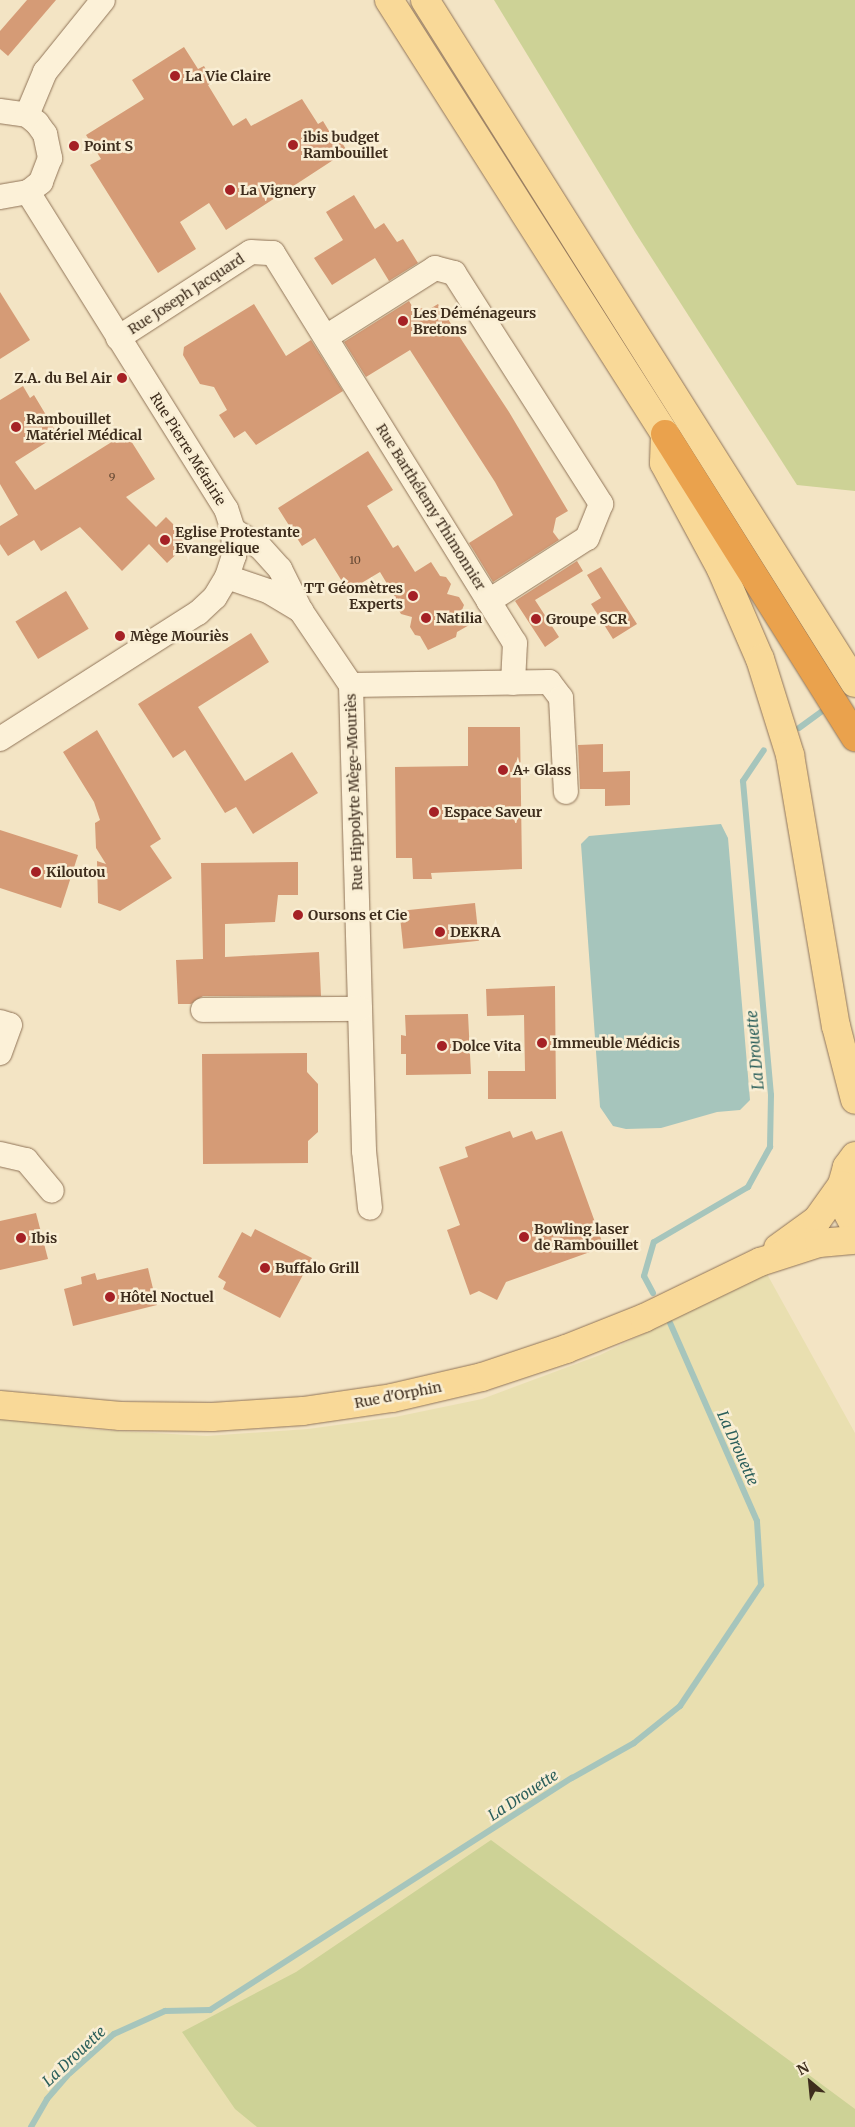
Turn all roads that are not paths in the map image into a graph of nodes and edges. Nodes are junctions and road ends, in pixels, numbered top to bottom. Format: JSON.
{"nodes":[{"id":1,"x":104,"y":0,"type":"edge"},
{"id":2,"x":389,"y":0,"type":"edge"},
{"id":3,"x":425,"y":0,"type":"edge"},
{"id":4,"x":0,"y":111,"type":"edge"},
{"id":5,"x":27,"y":115,"type":"junction"},
{"id":6,"x":28,"y":192,"type":"junction"},
{"id":7,"x":0,"y":197,"type":"edge"},
{"id":8,"x":326,"y":337,"type":"junction"},
{"id":9,"x":118,"y":338,"type":"junction"},
{"id":10,"x":665,"y":434,"type":"junction"},
{"id":11,"x":233,"y":530,"type":"junction"},
{"id":12,"x":227,"y":577,"type":"junction"},
{"id":13,"x":489,"y":601,"type":"junction"},
{"id":14,"x":301,"y":611,"type":"junction"},
{"id":15,"x":513,"y":683,"type":"junction"},
{"id":16,"x":855,"y":684,"type":"edge"},
{"id":17,"x":351,"y":685,"type":"junction"},
{"id":18,"x":855,"y":737,"type":"edge"},
{"id":19,"x":0,"y":739,"type":"edge"},
{"id":20,"x":566,"y":792,"type":"dead end"},
{"id":21,"x":360,"y":1009,"type":"junction"},
{"id":22,"x":203,"y":1010,"type":"dead end"},
{"id":23,"x":0,"y":1022,"type":"edge"},
{"id":24,"x":0,"y":1053,"type":"edge"},
{"id":25,"x":855,"y":1100,"type":"edge"},
{"id":26,"x":0,"y":1154,"type":"edge"},
{"id":27,"x":855,"y":1156,"type":"edge"},
{"id":28,"x":842,"y":1185,"type":"junction"},
{"id":29,"x":52,"y":1191,"type":"dead end"},
{"id":30,"x":370,"y":1208,"type":"dead end"},
{"id":31,"x":855,"y":1227,"type":"edge"},
{"id":32,"x":855,"y":1240,"type":"edge"},
{"id":33,"x":760,"y":1262,"type":"junction"},
{"id":34,"x":4,"y":1404,"type":"edge"}],
"edges":[{"from":1,"to":5,"type":"street"},
{"from":2,"to":10,"type":"main road"},
{"from":3,"to":16,"type":"main road"},
{"from":4,"to":5,"type":"street"},
{"from":5,"to":6,"type":"street"},
{"from":6,"to":7,"type":"street"},
{"from":6,"to":9,"type":"street","name":"Rue Pierre Métairie"},
{"from":8,"to":9,"type":"street","name":"Rue Joseph Jacquard"},
{"from":8,"to":13,"type":"street","name":"Rue Barthélemy Thimonnier"},
{"from":8,"to":13,"type":"street"},
{"from":9,"to":11,"type":"street","name":"Rue Pierre Métairie"},
{"from":10,"to":18,"type":"highway"},
{"from":10,"to":25,"type":"main road"},
{"from":11,"to":12,"type":"street","name":"Rue Pierre Métairie"},
{"from":11,"to":14,"type":"street","name":"Rue Hippolyte Mège-Mouriès"},
{"from":12,"to":14,"type":"street","name":"Rue Hippolyte Mège-Mouriès"},
{"from":12,"to":19,"type":"street","name":"Rue Pierre Métairie"},
{"from":13,"to":15,"type":"street","name":"Rue Barthélemy Thimonnier"},
{"from":14,"to":17,"type":"street","name":"Rue Hippolyte Mège-Mouriès"},
{"from":15,"to":17,"type":"street"},
{"from":15,"to":20,"type":"street"},
{"from":17,"to":21,"type":"street","name":"Rue Hippolyte Mège-Mouriès"},
{"from":21,"to":22,"type":"street"},
{"from":21,"to":30,"type":"street","name":"Rue Hippolyte Mège-Mouriès"},
{"from":23,"to":24,"type":"street"},
{"from":26,"to":29,"type":"street"},
{"from":27,"to":28,"type":"main road"},
{"from":28,"to":31,"type":"main road"},
{"from":28,"to":33,"type":"main road","name":"Rue d'Orphin"},
{"from":32,"to":33,"type":"main road","name":"Rue d'Orphin"},
{"from":33,"to":34,"type":"main road","name":"Rue d'Orphin"}]}
